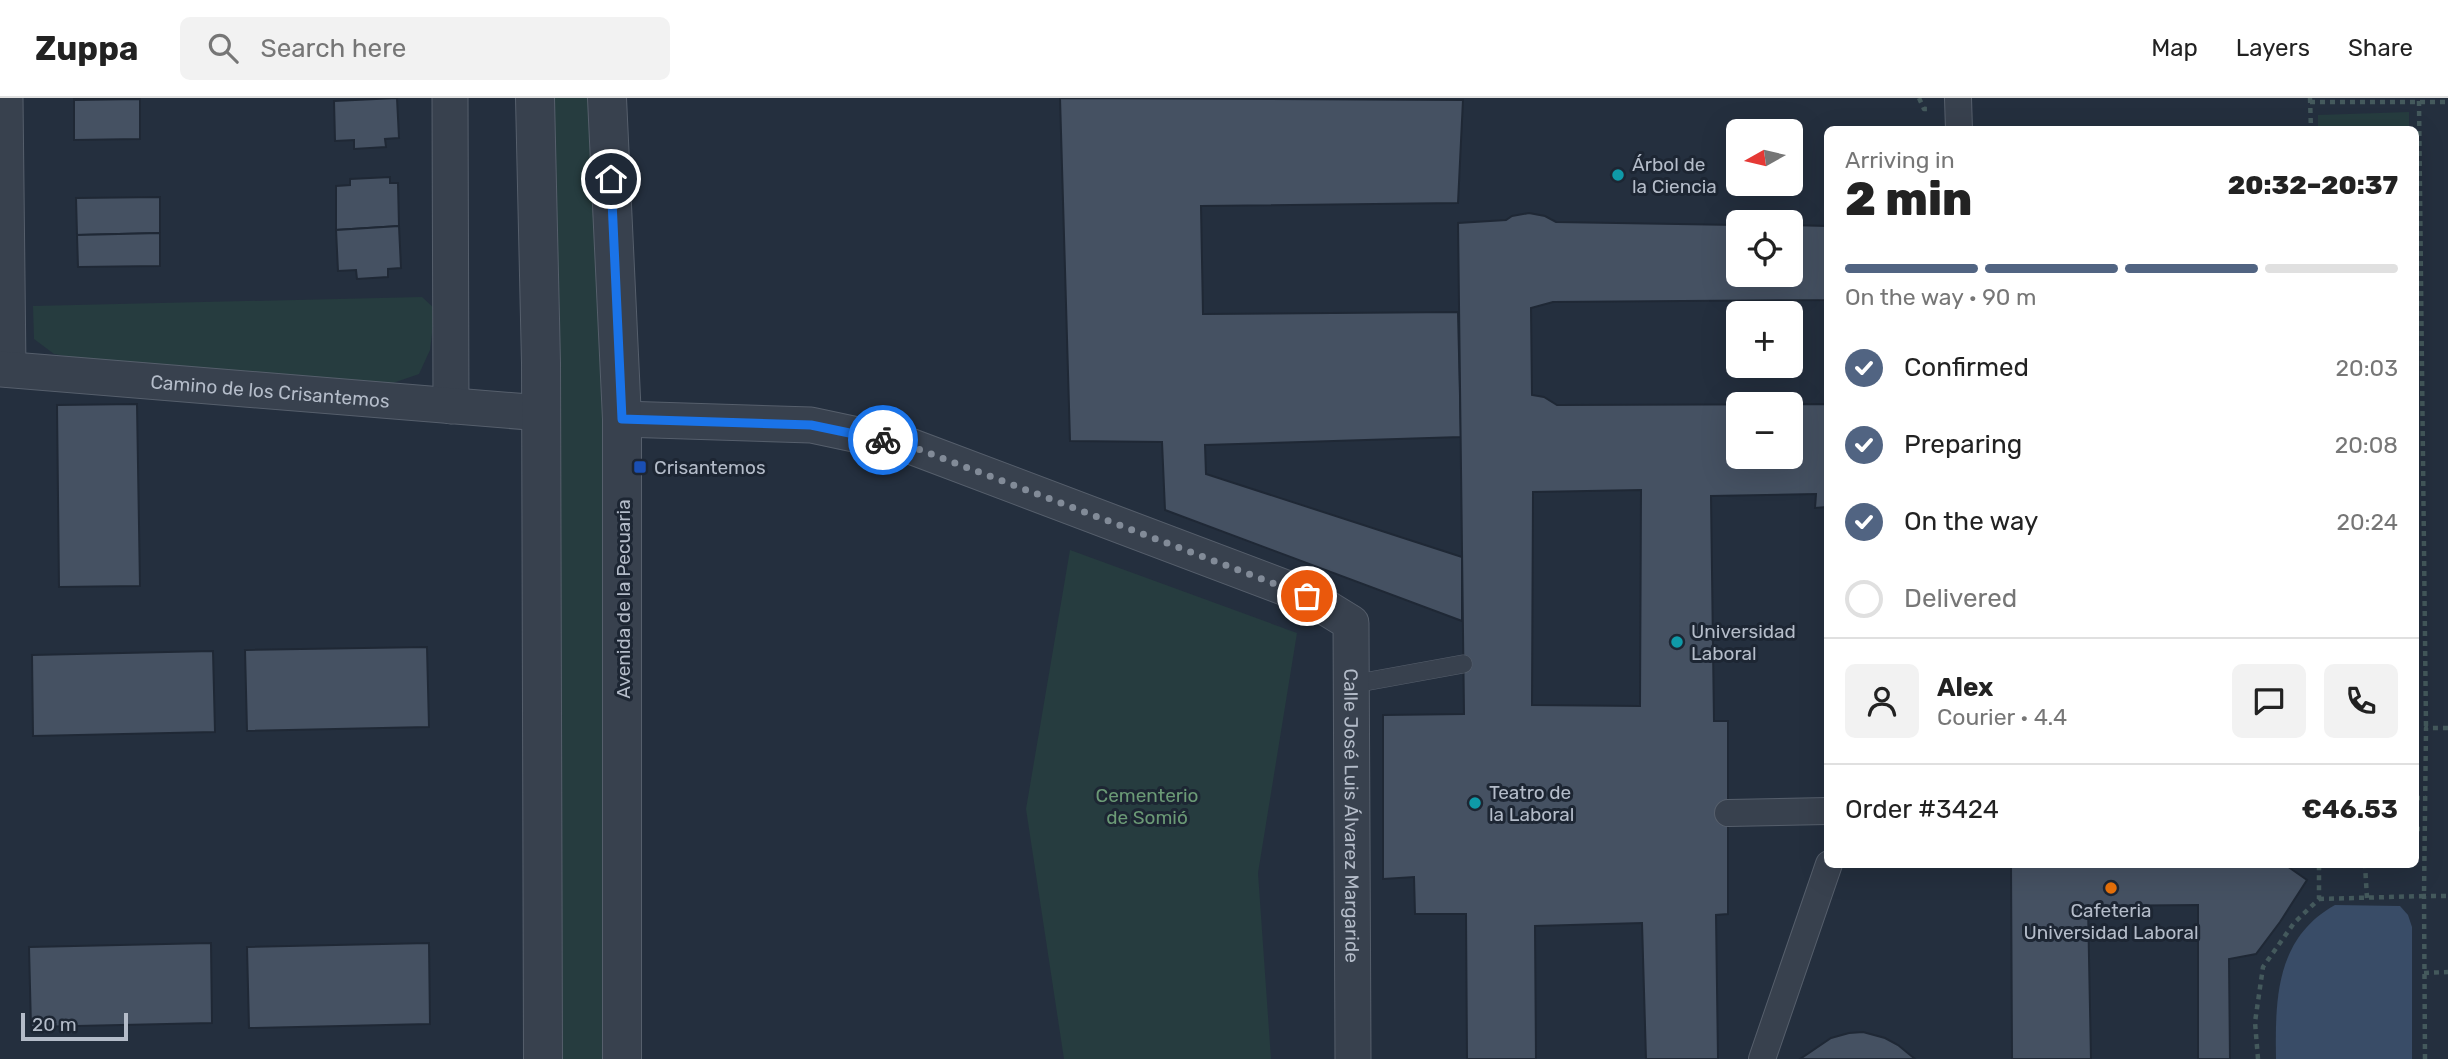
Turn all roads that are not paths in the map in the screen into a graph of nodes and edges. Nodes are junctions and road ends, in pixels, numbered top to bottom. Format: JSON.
{"nodes":[{"id":1,"x":5,"y":98,"type":"edge"},
{"id":2,"x":450,"y":98,"type":"edge"},
{"id":3,"x":535,"y":98,"type":"edge"},
{"id":4,"x":607,"y":98,"type":"edge"},
{"id":5,"x":1958,"y":98,"type":"edge"},
{"id":6,"x":1959,"y":126,"type":"edge"},
{"id":7,"x":4,"y":369,"type":"edge"},
{"id":8,"x":451,"y":406,"type":"junction"},
{"id":9,"x":541,"y":413,"type":"junction"},
{"id":10,"x":622,"y":419,"type":"junction"},
{"id":11,"x":1463,"y":664,"type":"dead end"},
{"id":12,"x":1353,"y":684,"type":"junction"},
{"id":13,"x":1824,"y":811,"type":"edge"},
{"id":14,"x":1728,"y":813,"type":"dead end"},
{"id":15,"x":1828,"y":868,"type":"edge"},
{"id":16,"x":543,"y":1059,"type":"edge"},
{"id":17,"x":622,"y":1059,"type":"edge"},
{"id":18,"x":1353,"y":1059,"type":"edge"},
{"id":19,"x":1762,"y":1059,"type":"edge"}],
"edges":[{"from":1,"to":7,"type":"street"},
{"from":2,"to":8,"type":"street"},
{"from":3,"to":9,"type":"street"},
{"from":4,"to":10,"type":"street","name":"Avenida de la Pecuaria"},
{"from":5,"to":6,"type":"street"},
{"from":7,"to":8,"type":"street","name":"Camino de los Crisantemos"},
{"from":8,"to":9,"type":"street","name":"Camino de los Crisantemos"},
{"from":9,"to":16,"type":"street"},
{"from":10,"to":12,"type":"street","name":"Calle José Luis Álvarez Margaride"},
{"from":10,"to":17,"type":"street","name":"Avenida de la Pecuaria"},
{"from":11,"to":12,"type":"lane"},
{"from":12,"to":18,"type":"street","name":"Calle José Luis Álvarez Margaride"},
{"from":13,"to":14,"type":"street"},
{"from":15,"to":19,"type":"street"}]}
